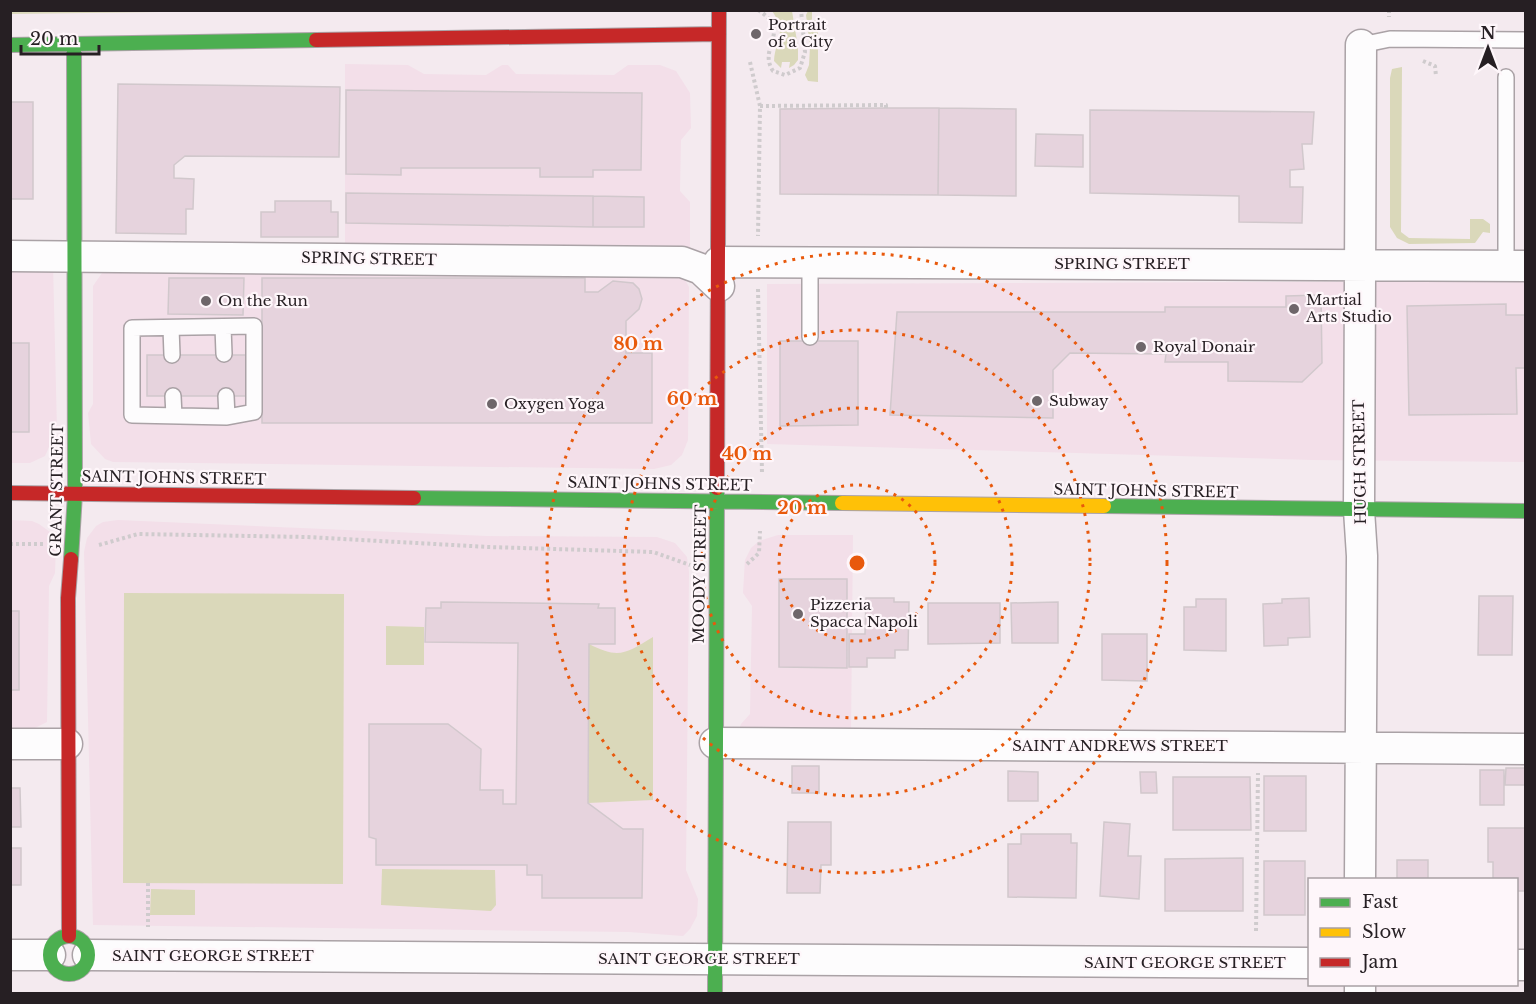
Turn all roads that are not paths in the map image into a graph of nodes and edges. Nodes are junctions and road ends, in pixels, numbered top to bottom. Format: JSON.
{"nodes":[{"id":1,"x":719,"y":10,"type":"edge"},
{"id":2,"x":719,"y":34,"type":"junction"},
{"id":3,"x":1526,"y":40,"type":"edge"},
{"id":4,"x":10,"y":45,"type":"edge"},
{"id":5,"x":74,"y":45,"type":"junction"},
{"id":6,"x":1361,"y":45,"type":"joint"},
{"id":7,"x":1506,"y":77,"type":"dead end"},
{"id":8,"x":10,"y":256,"type":"edge"},
{"id":9,"x":73,"y":256,"type":"junction"},
{"id":10,"x":810,"y":262,"type":"junction"},
{"id":11,"x":1360,"y":265,"type":"junction"},
{"id":12,"x":1516,"y":266,"type":"edge"},
{"id":13,"x":719,"y":274,"type":"junction"},
{"id":14,"x":171,"y":327,"type":"junction"},
{"id":15,"x":223,"y":327,"type":"junction"},
{"id":16,"x":810,"y":337,"type":"dead end"},
{"id":17,"x":224,"y":354,"type":"dead end"},
{"id":18,"x":172,"y":355,"type":"dead end"},
{"id":19,"x":173,"y":396,"type":"dead end"},
{"id":20,"x":226,"y":396,"type":"dead end"},
{"id":21,"x":174,"y":416,"type":"junction"},
{"id":22,"x":227,"y":417,"type":"junction"},
{"id":23,"x":10,"y":493,"type":"edge"},
{"id":24,"x":75,"y":494,"type":"junction"},
{"id":25,"x":718,"y":501,"type":"junction"},
{"id":26,"x":1359,"y":510,"type":"junction"},
{"id":27,"x":1526,"y":511,"type":"edge"},
{"id":28,"x":715,"y":743,"type":"junction"},
{"id":29,"x":10,"y":744,"type":"edge"},
{"id":30,"x":67,"y":744,"type":"junction"},
{"id":31,"x":1361,"y":746,"type":"junction"},
{"id":32,"x":1526,"y":749,"type":"edge"},
{"id":33,"x":1360,"y":878,"type":"edge"},
{"id":34,"x":10,"y":955,"type":"edge"},
{"id":35,"x":69,"y":955,"type":"junction"},
{"id":36,"x":716,"y":959,"type":"junction"},
{"id":37,"x":1308,"y":963,"type":"edge"},
{"id":38,"x":70,"y":992,"type":"dead end"},
{"id":39,"x":715,"y":993,"type":"edge"}],
"edges":[{"from":1,"to":2,"type":"main road","name":"MOODY STREET"},
{"from":2,"to":5,"type":"main road"},
{"from":2,"to":13,"type":"main road","name":"MOODY STREET"},
{"from":3,"to":6,"type":"lane"},
{"from":4,"to":5,"type":"main road"},
{"from":5,"to":9,"type":"main road","name":"GRANT STREET"},
{"from":6,"to":11,"type":"street","name":"HUGH STREET"},
{"from":7,"to":12,"type":"lane"},
{"from":8,"to":9,"type":"street","name":"SPRING STREET"},
{"from":9,"to":13,"type":"street","name":"SPRING STREET"},
{"from":9,"to":24,"type":"main road","name":"GRANT STREET"},
{"from":10,"to":11,"type":"street","name":"SPRING STREET"},
{"from":10,"to":13,"type":"street","name":"SPRING STREET"},
{"from":10,"to":16,"type":"lane"},
{"from":11,"to":12,"type":"street","name":"SPRING STREET"},
{"from":11,"to":26,"type":"street","name":"HUGH STREET"},
{"from":13,"to":25,"type":"main road","name":"MOODY STREET"},
{"from":14,"to":15,"type":"lane"},
{"from":14,"to":18,"type":"lane"},
{"from":14,"to":21,"type":"lane"},
{"from":15,"to":17,"type":"lane"},
{"from":15,"to":22,"type":"lane"},
{"from":19,"to":21,"type":"lane"},
{"from":20,"to":22,"type":"lane"},
{"from":21,"to":22,"type":"lane"},
{"from":23,"to":24,"type":"main road","name":"SAINT JOHNS STREET"},
{"from":24,"to":25,"type":"main road","name":"SAINT JOHNS STREET"},
{"from":24,"to":30,"type":"main road","name":"GRANT STREET"},
{"from":25,"to":26,"type":"main road","name":"SAINT JOHNS STREET"},
{"from":25,"to":28,"type":"main road","name":"MOODY STREET"},
{"from":26,"to":27,"type":"main road","name":"SAINT JOHNS STREET"},
{"from":26,"to":31,"type":"street","name":"HUGH STREET"},
{"from":28,"to":31,"type":"street","name":"SAINT ANDREWS STREET"},
{"from":28,"to":36,"type":"main road","name":"MOODY STREET"},
{"from":29,"to":30,"type":"street"},
{"from":30,"to":35,"type":"main road","name":"GRANT STREET"},
{"from":31,"to":32,"type":"street","name":"SAINT ANDREWS STREET"},
{"from":31,"to":33,"type":"street","name":"HUGH STREET"},
{"from":34,"to":35,"type":"street","name":"SAINT GEORGE STREET"},
{"from":35,"to":36,"type":"street","name":"SAINT GEORGE STREET"},
{"from":35,"to":38,"type":"main road","name":"GRANT STREET"},
{"from":36,"to":37,"type":"street","name":"SAINT GEORGE STREET"},
{"from":36,"to":39,"type":"main road","name":"MOODY STREET"}]}
